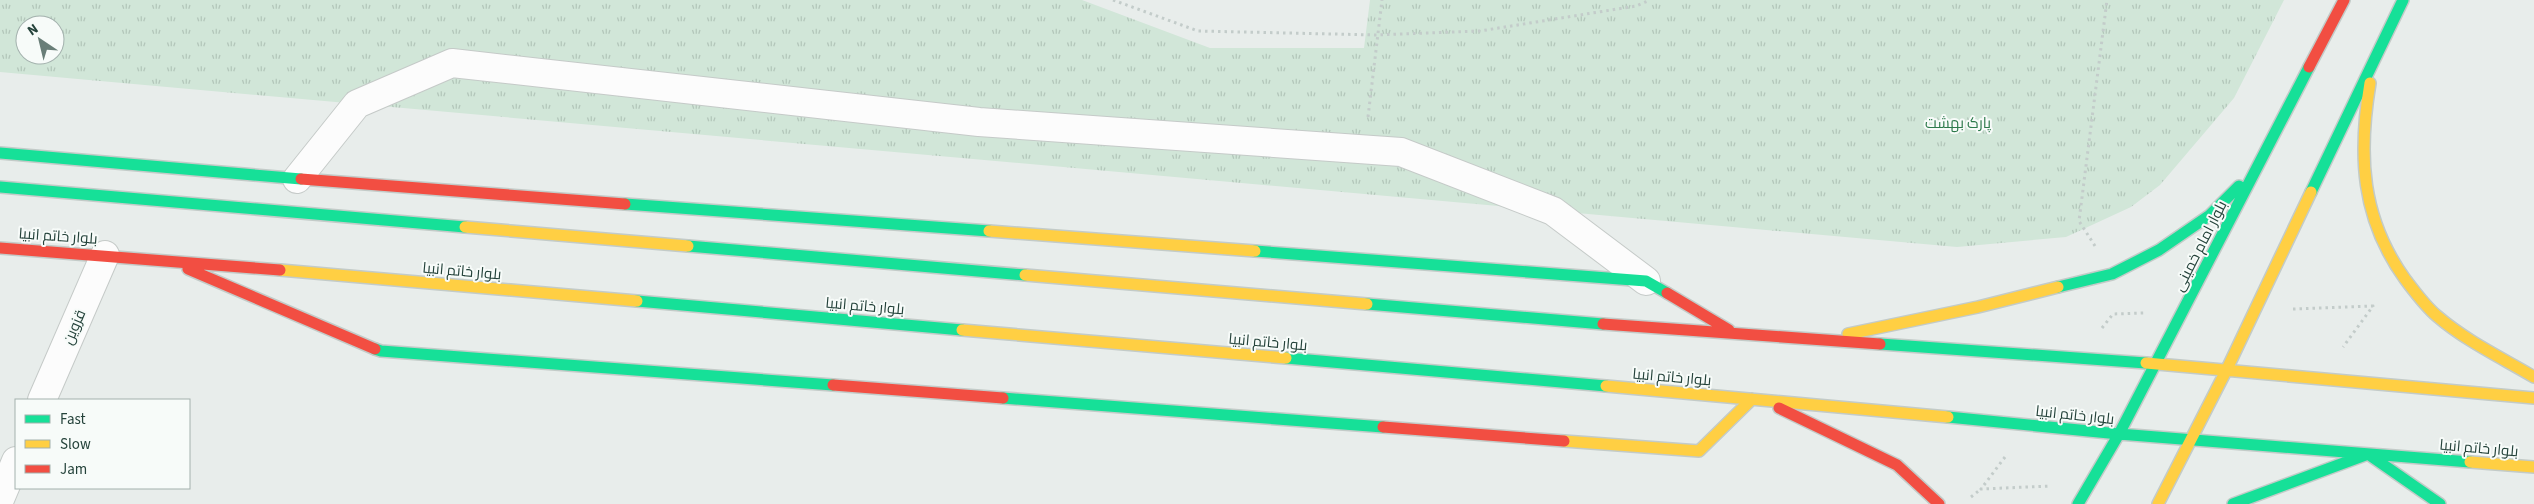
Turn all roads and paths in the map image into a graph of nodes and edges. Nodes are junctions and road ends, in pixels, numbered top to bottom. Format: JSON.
{"nodes":[{"id":1,"x":1114,"y":0,"type":"edge"},
{"id":2,"x":1382,"y":0,"type":"edge"},
{"id":3,"x":1650,"y":0,"type":"edge"},
{"id":4,"x":2107,"y":0,"type":"edge"},
{"id":5,"x":2344,"y":0,"type":"edge"},
{"id":6,"x":2403,"y":0,"type":"edge"},
{"id":7,"x":1377,"y":35,"type":"junction"},
{"id":8,"x":2376,"y":53,"type":"junction"},
{"id":9,"x":1364,"y":150,"type":"junction"},
{"id":10,"x":0,"y":153,"type":"edge"},
{"id":11,"x":2256,"y":169,"type":"junction"},
{"id":12,"x":297,"y":179,"type":"junction"},
{"id":13,"x":0,"y":187,"type":"edge"},
{"id":14,"x":0,"y":248,"type":"edge"},
{"id":15,"x":105,"y":255,"type":"junction"},
{"id":16,"x":166,"y":260,"type":"junction"},
{"id":17,"x":2112,"y":274,"type":"junction"},
{"id":18,"x":1646,"y":281,"type":"junction"},
{"id":19,"x":1734,"y":333,"type":"junction"},
{"id":20,"x":1818,"y":341,"type":"junction"},
{"id":21,"x":2154,"y":366,"type":"junction"},
{"id":22,"x":2227,"y":369,"type":"junction"},
{"id":23,"x":2534,"y":377,"type":"edge"},
{"id":24,"x":2534,"y":398,"type":"edge"},
{"id":25,"x":42,"y":399,"type":"edge"},
{"id":26,"x":1757,"y":399,"type":"junction"},
{"id":27,"x":2119,"y":434,"type":"junction"},
{"id":28,"x":2192,"y":441,"type":"junction"},
{"id":29,"x":2368,"y":454,"type":"junction"},
{"id":30,"x":15,"y":463,"type":"edge"},
{"id":31,"x":2534,"y":468,"type":"edge"},
{"id":32,"x":0,"y":499,"type":"edge"},
{"id":33,"x":1939,"y":504,"type":"edge"},
{"id":34,"x":2078,"y":504,"type":"edge"},
{"id":35,"x":2158,"y":504,"type":"edge"},
{"id":36,"x":2234,"y":504,"type":"edge"},
{"id":37,"x":2440,"y":504,"type":"edge"}],
"edges":[{"from":1,"to":7,"type":"path"},
{"from":2,"to":7,"type":"path"},
{"from":3,"to":7,"type":"path"},
{"from":4,"to":17,"type":"path"},
{"from":5,"to":11,"type":"main road","name":"بلوار امام خمینی"},
{"from":6,"to":8,"type":"main road"},
{"from":7,"to":9,"type":"path"},
{"from":8,"to":22,"type":"main road"},
{"from":8,"to":23,"type":"main road"},
{"from":9,"to":12,"type":"street"},
{"from":9,"to":18,"type":"street"},
{"from":10,"to":12,"type":"main road"},
{"from":11,"to":17,"type":"main road"},
{"from":11,"to":21,"type":"main road","name":"بلوار امام خمینی"},
{"from":12,"to":18,"type":"main road"},
{"from":13,"to":19,"type":"main road"},
{"from":14,"to":15,"type":"main road","name":"بلوار خاتم انبیا"},
{"from":15,"to":16,"type":"main road","name":"بلوار خاتم انبیا"},
{"from":15,"to":25,"type":"street","name":"قزوین"},
{"from":16,"to":26,"type":"main road","name":"بلوار خاتم انبیا"},
{"from":16,"to":26,"type":"main road"},
{"from":17,"to":20,"type":"main road"},
{"from":18,"to":19,"type":"main road"},
{"from":19,"to":20,"type":"main road"},
{"from":20,"to":21,"type":"main road"},
{"from":21,"to":22,"type":"main road"},
{"from":21,"to":27,"type":"main road","name":"بلوار امام خمینی"},
{"from":22,"to":24,"type":"main road"},
{"from":22,"to":28,"type":"main road"},
{"from":26,"to":27,"type":"main road","name":"بلوار خاتم انبیا"},
{"from":26,"to":33,"type":"main road"},
{"from":27,"to":28,"type":"main road","name":"بلوار خاتم انبیا"},
{"from":27,"to":34,"type":"main road","name":"بلوار امام خمینی"},
{"from":28,"to":29,"type":"main road","name":"بلوار خاتم انبیا"},
{"from":28,"to":35,"type":"main road"},
{"from":29,"to":31,"type":"main road","name":"بلوار خاتم انبیا"},
{"from":29,"to":36,"type":"main road"},
{"from":29,"to":37,"type":"main road"},
{"from":30,"to":32,"type":"street"}]}
